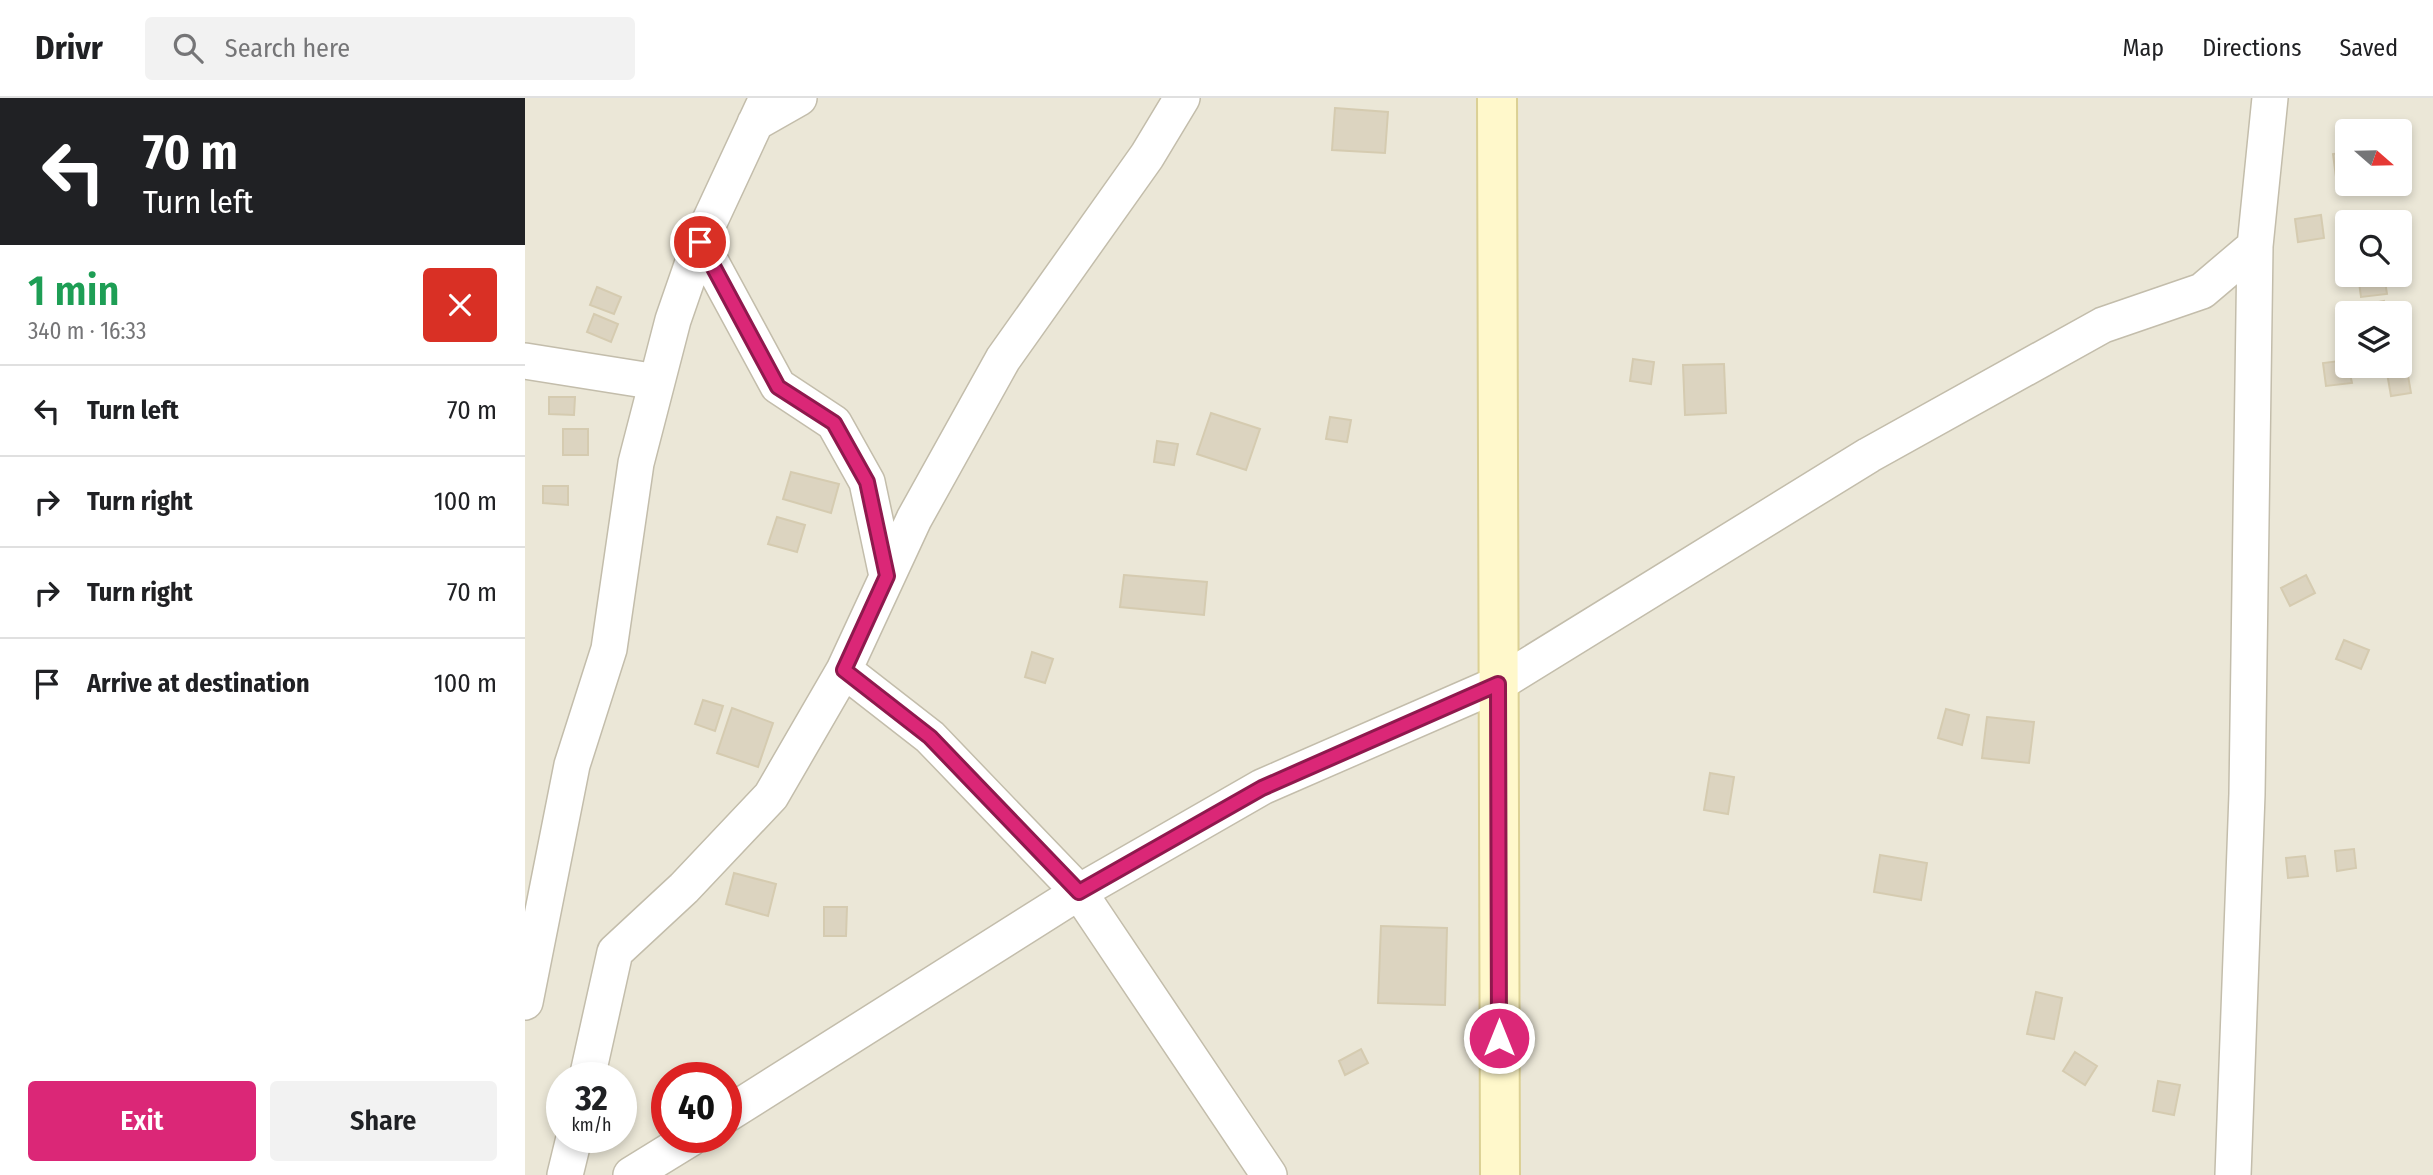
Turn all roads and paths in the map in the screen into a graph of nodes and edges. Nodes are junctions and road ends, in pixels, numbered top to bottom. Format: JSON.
{"nodes":[{"id":1,"x":799,"y":98,"type":"edge"},
{"id":2,"x":1182,"y":98,"type":"edge"},
{"id":3,"x":1497,"y":98,"type":"edge"},
{"id":4,"x":2270,"y":98,"type":"edge"},
{"id":5,"x":761,"y":110,"type":"edge"},
{"id":6,"x":700,"y":242,"type":"junction"},
{"id":7,"x":2255,"y":246,"type":"junction"},
{"id":8,"x":525,"y":361,"type":"edge"},
{"id":9,"x":657,"y":382,"type":"junction"},
{"id":10,"x":887,"y":576,"type":"junction"},
{"id":11,"x":844,"y":670,"type":"junction"},
{"id":12,"x":1498,"y":684,"type":"junction"},
{"id":13,"x":1079,"y":892,"type":"junction"},
{"id":14,"x":525,"y":1002,"type":"edge"},
{"id":15,"x":591,"y":1062,"type":"edge"},
{"id":16,"x":742,"y":1105,"type":"edge"},
{"id":17,"x":570,"y":1153,"type":"edge"},
{"id":18,"x":667,"y":1153,"type":"edge"},
{"id":19,"x":565,"y":1175,"type":"edge"},
{"id":20,"x":631,"y":1175,"type":"edge"},
{"id":21,"x":1269,"y":1175,"type":"edge"},
{"id":22,"x":1500,"y":1175,"type":"edge"},
{"id":23,"x":2232,"y":1175,"type":"edge"}],
"edges":[{"from":1,"to":5,"type":"street"},
{"from":2,"to":10,"type":"street"},
{"from":3,"to":12,"type":"street"},
{"from":4,"to":7,"type":"street"},
{"from":5,"to":6,"type":"street"},
{"from":6,"to":9,"type":"street"},
{"from":6,"to":10,"type":"street"},
{"from":7,"to":12,"type":"street"},
{"from":7,"to":23,"type":"street"},
{"from":8,"to":9,"type":"street"},
{"from":9,"to":14,"type":"street"},
{"from":10,"to":11,"type":"street"},
{"from":11,"to":13,"type":"street"},
{"from":11,"to":15,"type":"street"},
{"from":12,"to":13,"type":"street"},
{"from":12,"to":22,"type":"street"},
{"from":13,"to":16,"type":"street"},
{"from":13,"to":21,"type":"street"},
{"from":17,"to":19,"type":"street"},
{"from":18,"to":20,"type":"street"}]}
